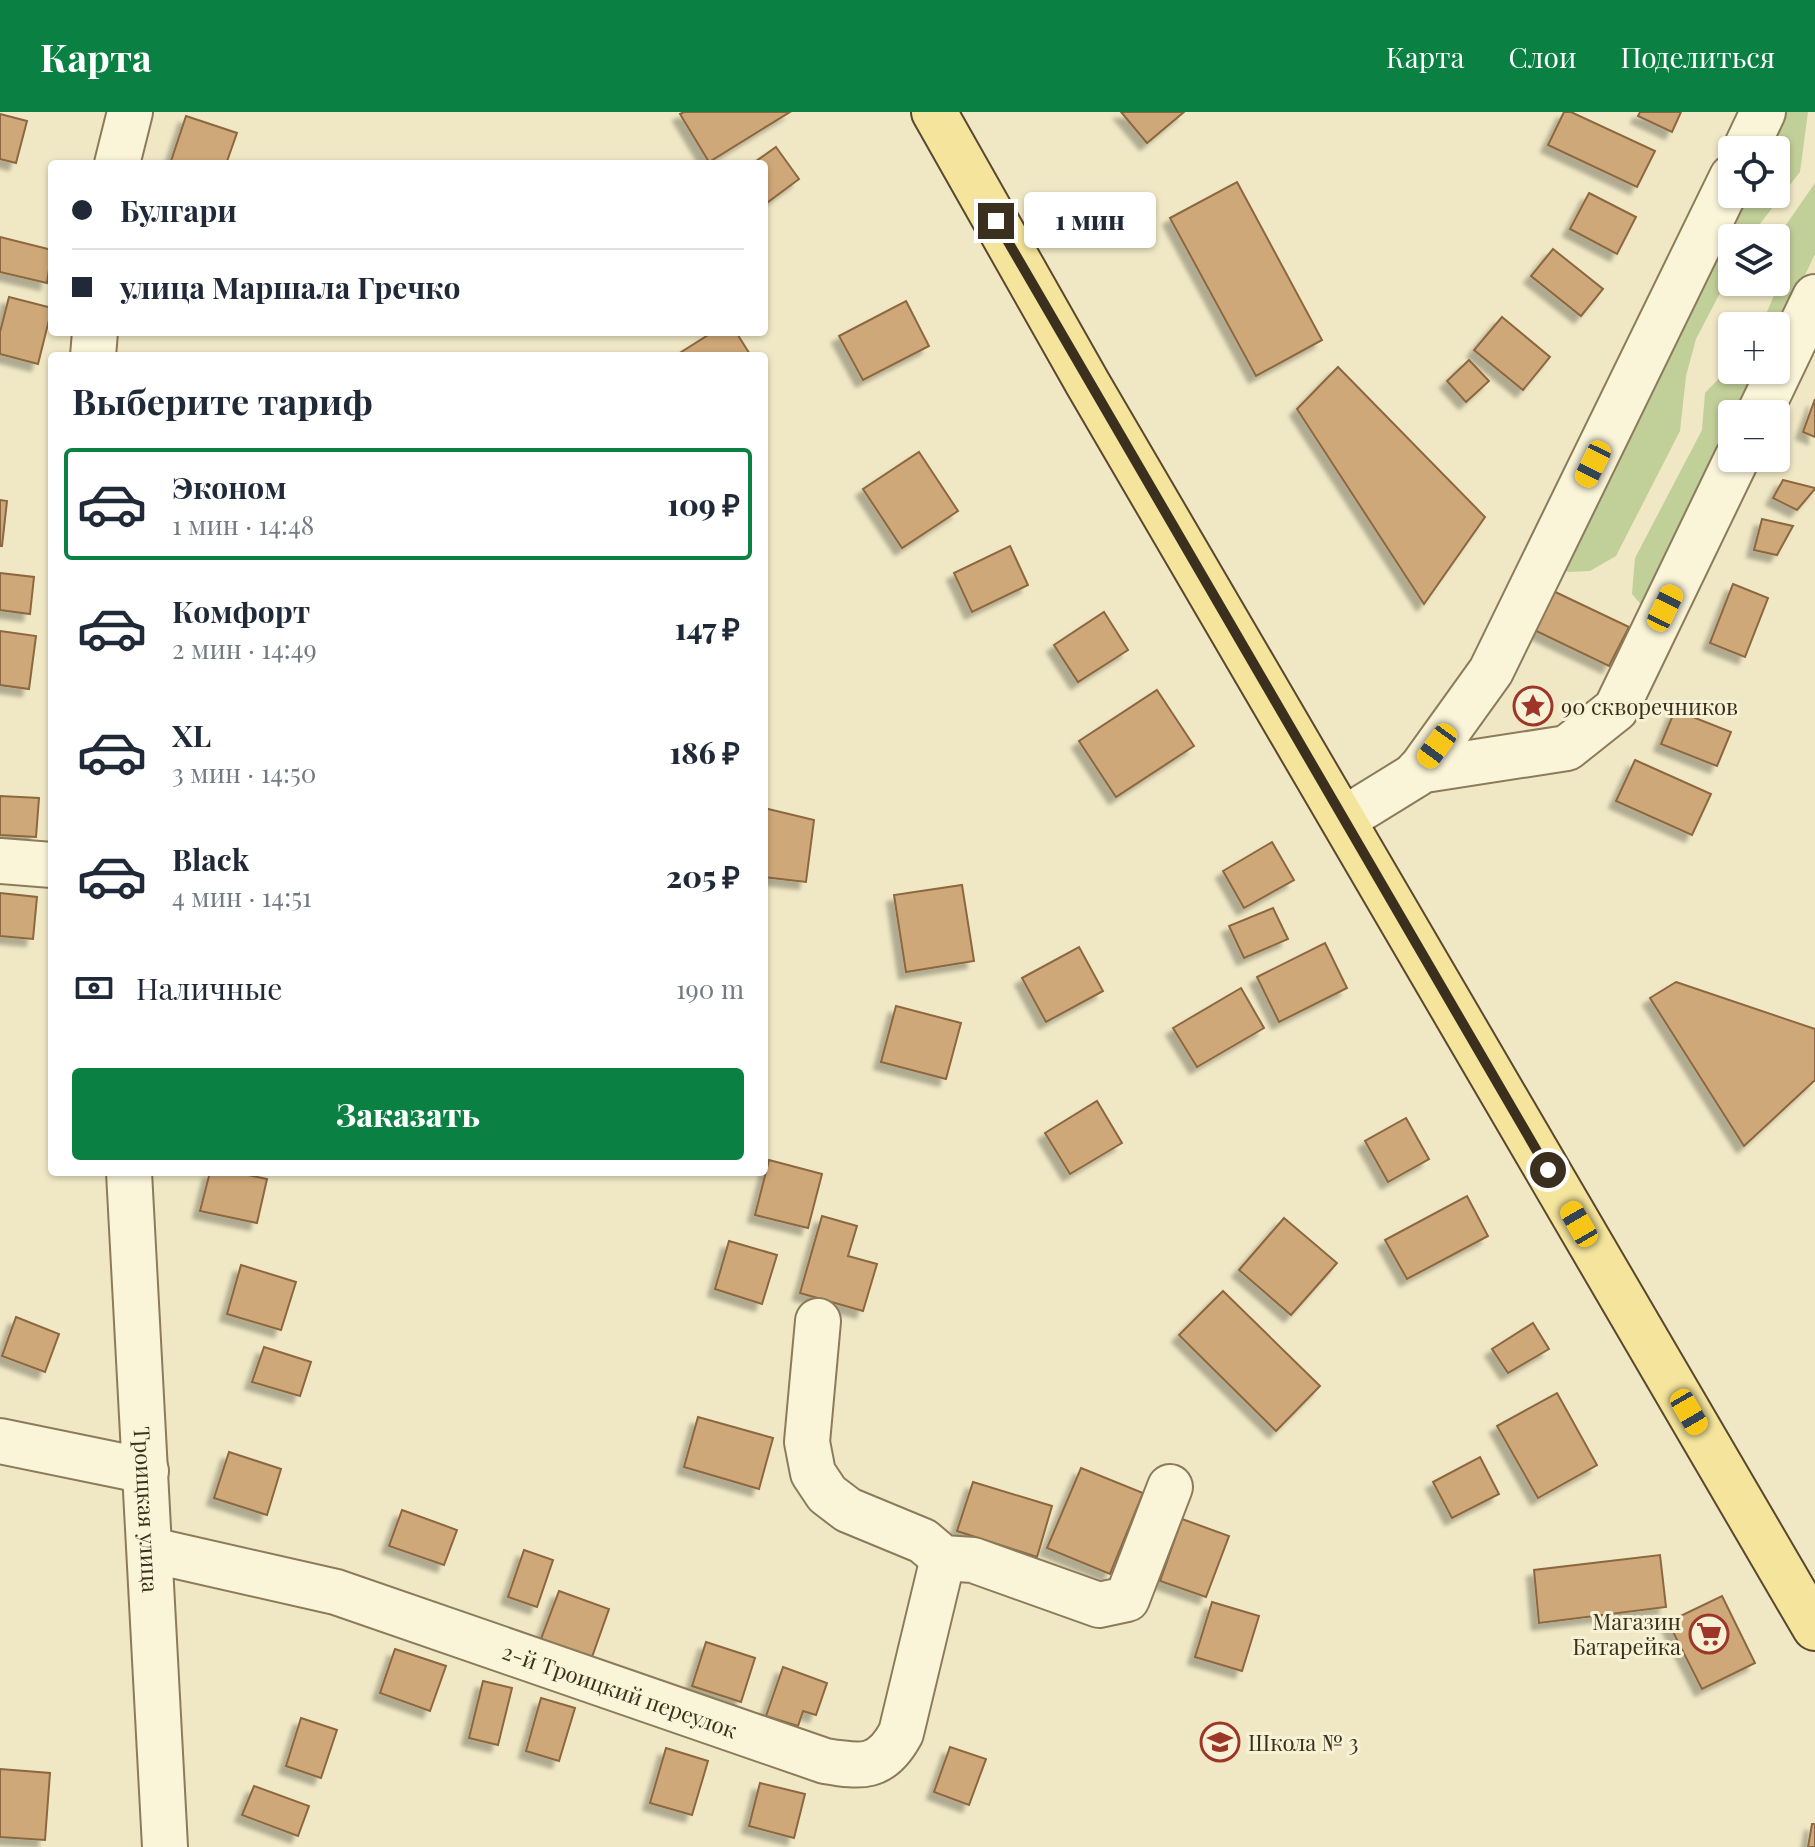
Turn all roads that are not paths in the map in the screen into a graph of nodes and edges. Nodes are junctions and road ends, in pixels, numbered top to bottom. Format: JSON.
{"nodes":[{"id":1,"x":130,"y":112,"type":"edge"},
{"id":2,"x":934,"y":112,"type":"edge"},
{"id":3,"x":1763,"y":112,"type":"edge"},
{"id":4,"x":1752,"y":136,"type":"edge"},
{"id":5,"x":118,"y":160,"type":"edge"},
{"id":6,"x":1718,"y":206,"type":"edge"},
{"id":7,"x":1815,"y":297,"type":"edge"},
{"id":8,"x":1766,"y":400,"type":"edge"},
{"id":9,"x":1730,"y":472,"type":"edge"},
{"id":10,"x":1418,"y":773,"type":"junction"},
{"id":11,"x":1344,"y":819,"type":"junction"},
{"id":12,"x":0,"y":861,"type":"edge"},
{"id":13,"x":48,"y":865,"type":"edge"},
{"id":14,"x":129,"y":1176,"type":"edge"},
{"id":15,"x":818,"y":1321,"type":"dead end"},
{"id":16,"x":0,"y":1441,"type":"edge"},
{"id":17,"x":146,"y":1471,"type":"junction"},
{"id":18,"x":1170,"y":1487,"type":"dead end"},
{"id":19,"x":151,"y":1550,"type":"junction"},
{"id":20,"x":943,"y":1558,"type":"junction"},
{"id":21,"x":1815,"y":1628,"type":"edge"},
{"id":22,"x":165,"y":1847,"type":"edge"}],
"edges":[{"from":1,"to":5,"type":"street"},
{"from":2,"to":11,"type":"main road"},
{"from":3,"to":4,"type":"street"},
{"from":6,"to":10,"type":"street"},
{"from":7,"to":8,"type":"street"},
{"from":9,"to":10,"type":"street"},
{"from":10,"to":11,"type":"street"},
{"from":11,"to":21,"type":"main road"},
{"from":12,"to":13,"type":"street"},
{"from":14,"to":17,"type":"street","name":"Троицкая улица"},
{"from":15,"to":20,"type":"street"},
{"from":16,"to":17,"type":"street"},
{"from":17,"to":19,"type":"street","name":"Троицкая улица"},
{"from":18,"to":20,"type":"street"},
{"from":19,"to":20,"type":"street","name":"2-й Троицкий переулок"},
{"from":19,"to":22,"type":"street","name":"Троицкая улица"}]}
